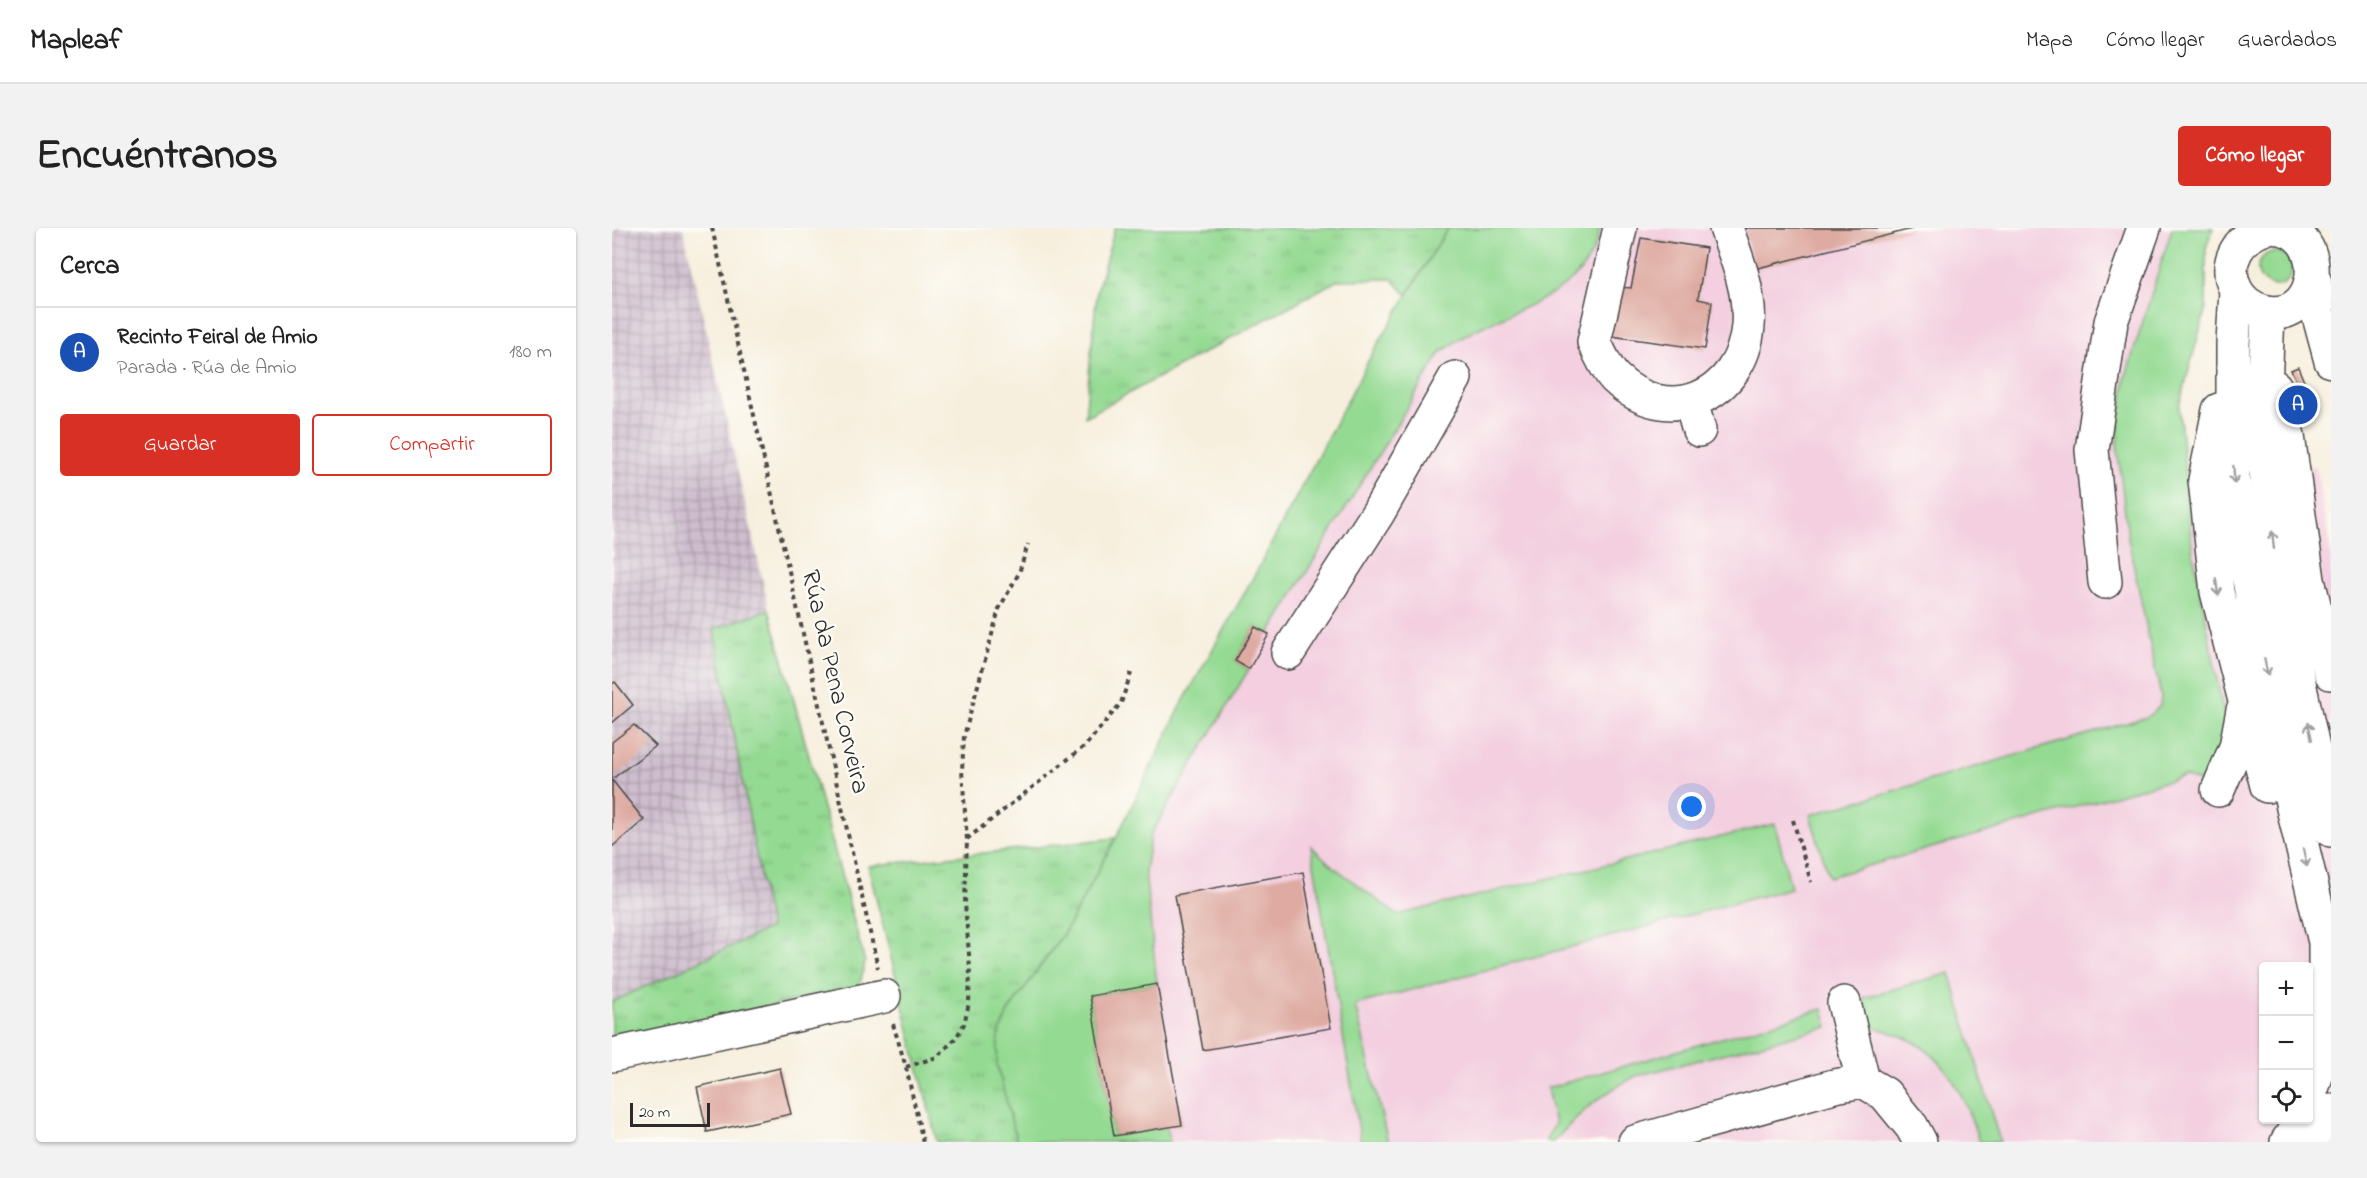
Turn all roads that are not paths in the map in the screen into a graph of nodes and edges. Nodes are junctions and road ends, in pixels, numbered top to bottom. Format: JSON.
{"nodes":[{"id":1,"x":1620,"y":228,"type":"edge"},
{"id":2,"x":1726,"y":228,"type":"edge"},
{"id":3,"x":2144,"y":228,"type":"edge"},
{"id":4,"x":2292,"y":230,"type":"edge"},
{"id":5,"x":2253,"y":231,"type":"edge"},
{"id":6,"x":2331,"y":233,"type":"edge"},
{"id":7,"x":2323,"y":278,"type":"edge"},
{"id":8,"x":2236,"y":291,"type":"junction"},
{"id":9,"x":2275,"y":312,"type":"junction"},
{"id":10,"x":2233,"y":343,"type":"junction"},
{"id":11,"x":2267,"y":355,"type":"junction"},
{"id":12,"x":2331,"y":362,"type":"edge"},
{"id":13,"x":1455,"y":378,"type":"dead end"},
{"id":14,"x":2105,"y":582,"type":"dead end"},
{"id":15,"x":1288,"y":653,"type":"dead end"},
{"id":16,"x":2331,"y":673,"type":"edge"},
{"id":17,"x":2244,"y":702,"type":"junction"},
{"id":18,"x":2267,"y":786,"type":"dead end"},
{"id":19,"x":2218,"y":790,"type":"dead end"},
{"id":20,"x":2331,"y":830,"type":"edge"},
{"id":21,"x":884,"y":996,"type":"road end"},
{"id":22,"x":1844,"y":1003,"type":"dead end"},
{"id":23,"x":612,"y":1055,"type":"edge"},
{"id":24,"x":1863,"y":1081,"type":"junction"},
{"id":25,"x":2313,"y":1086,"type":"edge"},
{"id":26,"x":2331,"y":1111,"type":"edge"},
{"id":27,"x":2299,"y":1124,"type":"edge"},
{"id":28,"x":1635,"y":1142,"type":"edge"},
{"id":29,"x":1920,"y":1142,"type":"edge"},
{"id":30,"x":2287,"y":1142,"type":"edge"},
{"id":31,"x":2318,"y":1142,"type":"edge"}],
"edges":[{"from":1,"to":2,"type":"street"},
{"from":3,"to":14,"type":"street"},
{"from":4,"to":6,"type":"street"},
{"from":4,"to":7,"type":"street"},
{"from":5,"to":8,"type":"street"},
{"from":7,"to":9,"type":"street"},
{"from":7,"to":12,"type":"street"},
{"from":8,"to":9,"type":"street"},
{"from":8,"to":10,"type":"street"},
{"from":9,"to":11,"type":"street"},
{"from":9,"to":12,"type":"street"},
{"from":10,"to":17,"type":"street","one_way":true},
{"from":10,"to":25,"type":"street","one_way":true},
{"from":11,"to":16,"type":"street"},
{"from":20,"to":11,"type":"street","one_way":true},
{"from":13,"to":15,"type":"street"},
{"from":17,"to":18,"type":"street"},
{"from":17,"to":19,"type":"street"},
{"from":21,"to":23,"type":"street"},
{"from":22,"to":24,"type":"street"},
{"from":24,"to":28,"type":"street"},
{"from":24,"to":29,"type":"street"},
{"from":26,"to":31,"type":"street"},
{"from":27,"to":30,"type":"street"}]}
